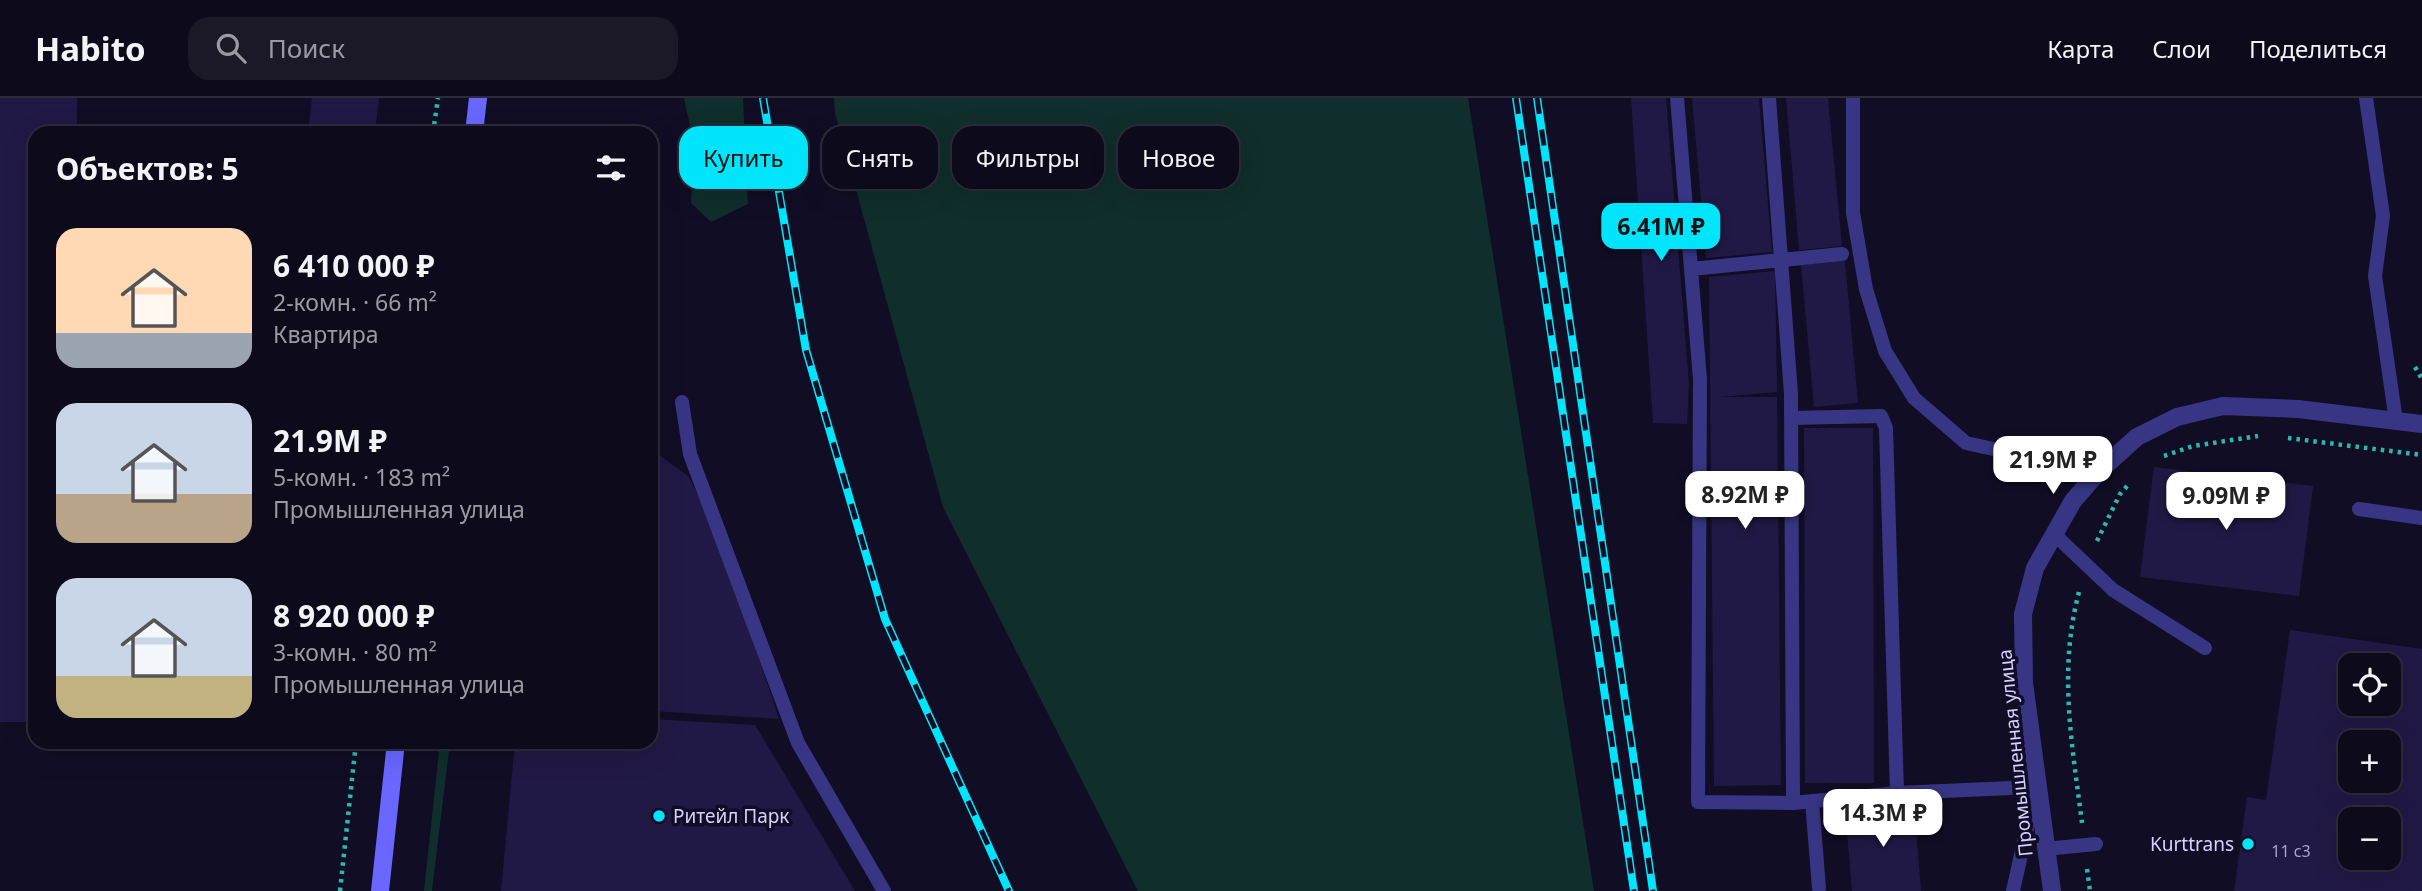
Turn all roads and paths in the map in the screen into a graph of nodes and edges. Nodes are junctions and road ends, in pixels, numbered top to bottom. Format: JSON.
{"nodes":[{"id":1,"x":438,"y":98,"type":"edge"},
{"id":2,"x":478,"y":98,"type":"edge"},
{"id":3,"x":1677,"y":98,"type":"edge"},
{"id":4,"x":1769,"y":98,"type":"edge"},
{"id":5,"x":1853,"y":98,"type":"edge"},
{"id":6,"x":2366,"y":98,"type":"edge"},
{"id":7,"x":434,"y":126,"type":"edge"},
{"id":8,"x":475,"y":126,"type":"edge"},
{"id":9,"x":1842,"y":254,"type":"dead end"},
{"id":10,"x":1781,"y":261,"type":"junction"},
{"id":11,"x":1691,"y":269,"type":"junction"},
{"id":12,"x":682,"y":402,"type":"dead end"},
{"id":13,"x":1791,"y":418,"type":"junction"},
{"id":14,"x":2396,"y":421,"type":"junction"},
{"id":15,"x":2422,"y":424,"type":"edge"},
{"id":16,"x":2265,"y":435,"type":"dead end"},
{"id":17,"x":2278,"y":436,"type":"dead end"},
{"id":18,"x":2422,"y":455,"type":"edge"},
{"id":19,"x":2152,"y":462,"type":"dead end"},
{"id":20,"x":2098,"y":472,"type":"junction"},
{"id":21,"x":2134,"y":477,"type":"dead end"},
{"id":22,"x":2359,"y":509,"type":"dead end"},
{"id":23,"x":2422,"y":518,"type":"edge"},
{"id":24,"x":2053,"y":533,"type":"junction"},
{"id":25,"x":2086,"y":565,"type":"junction"},
{"id":26,"x":2206,"y":648,"type":"dead end"},
{"id":27,"x":355,"y":749,"type":"edge"},
{"id":28,"x":395,"y":749,"type":"edge"},
{"id":29,"x":2036,"y":787,"type":"junction"},
{"id":30,"x":1897,"y":793,"type":"junction"},
{"id":31,"x":1812,"y":801,"type":"junction"},
{"id":32,"x":1793,"y":803,"type":"junction"},
{"id":33,"x":2090,"y":844,"type":"junction"},
{"id":34,"x":2045,"y":849,"type":"junction"},
{"id":35,"x":1819,"y":888,"type":"dead end"},
{"id":36,"x":340,"y":891,"type":"edge"},
{"id":37,"x":380,"y":891,"type":"edge"},
{"id":38,"x":884,"y":891,"type":"edge"},
{"id":39,"x":2013,"y":891,"type":"edge"},
{"id":40,"x":2052,"y":891,"type":"edge"},
{"id":41,"x":2090,"y":891,"type":"edge"}],
"edges":[{"from":1,"to":7,"type":"path"},
{"from":2,"to":8,"type":"main road"},
{"from":3,"to":11,"type":"lane"},
{"from":4,"to":10,"type":"lane"},
{"from":5,"to":20,"type":"lane"},
{"from":6,"to":14,"type":"lane"},
{"from":9,"to":10,"type":"lane"},
{"from":10,"to":11,"type":"lane"},
{"from":10,"to":13,"type":"lane"},
{"from":11,"to":32,"type":"lane"},
{"from":12,"to":38,"type":"lane"},
{"from":13,"to":30,"type":"lane"},
{"from":13,"to":32,"type":"lane"},
{"from":14,"to":15,"type":"street","name":"Промышленная улица"},
{"from":14,"to":20,"type":"street","name":"Промышленная улица"},
{"from":16,"to":19,"type":"path"},
{"from":17,"to":18,"type":"path"},
{"from":20,"to":24,"type":"street","name":"Промышленная улица"},
{"from":21,"to":25,"type":"path"},
{"from":22,"to":23,"type":"lane"},
{"from":24,"to":25,"type":"lane"},
{"from":24,"to":29,"type":"street","name":"Промышленная улица"},
{"from":25,"to":26,"type":"lane"},
{"from":25,"to":33,"type":"path"},
{"from":27,"to":36,"type":"path"},
{"from":28,"to":37,"type":"main road"},
{"from":29,"to":30,"type":"lane"},
{"from":29,"to":34,"type":"street","name":"Промышленная улица"},
{"from":29,"to":39,"type":"lane"},
{"from":30,"to":31,"type":"lane"},
{"from":31,"to":32,"type":"lane"},
{"from":31,"to":35,"type":"lane"},
{"from":33,"to":34,"type":"lane"},
{"from":33,"to":41,"type":"path"},
{"from":34,"to":40,"type":"street","name":"Промышленная улица"}]}
